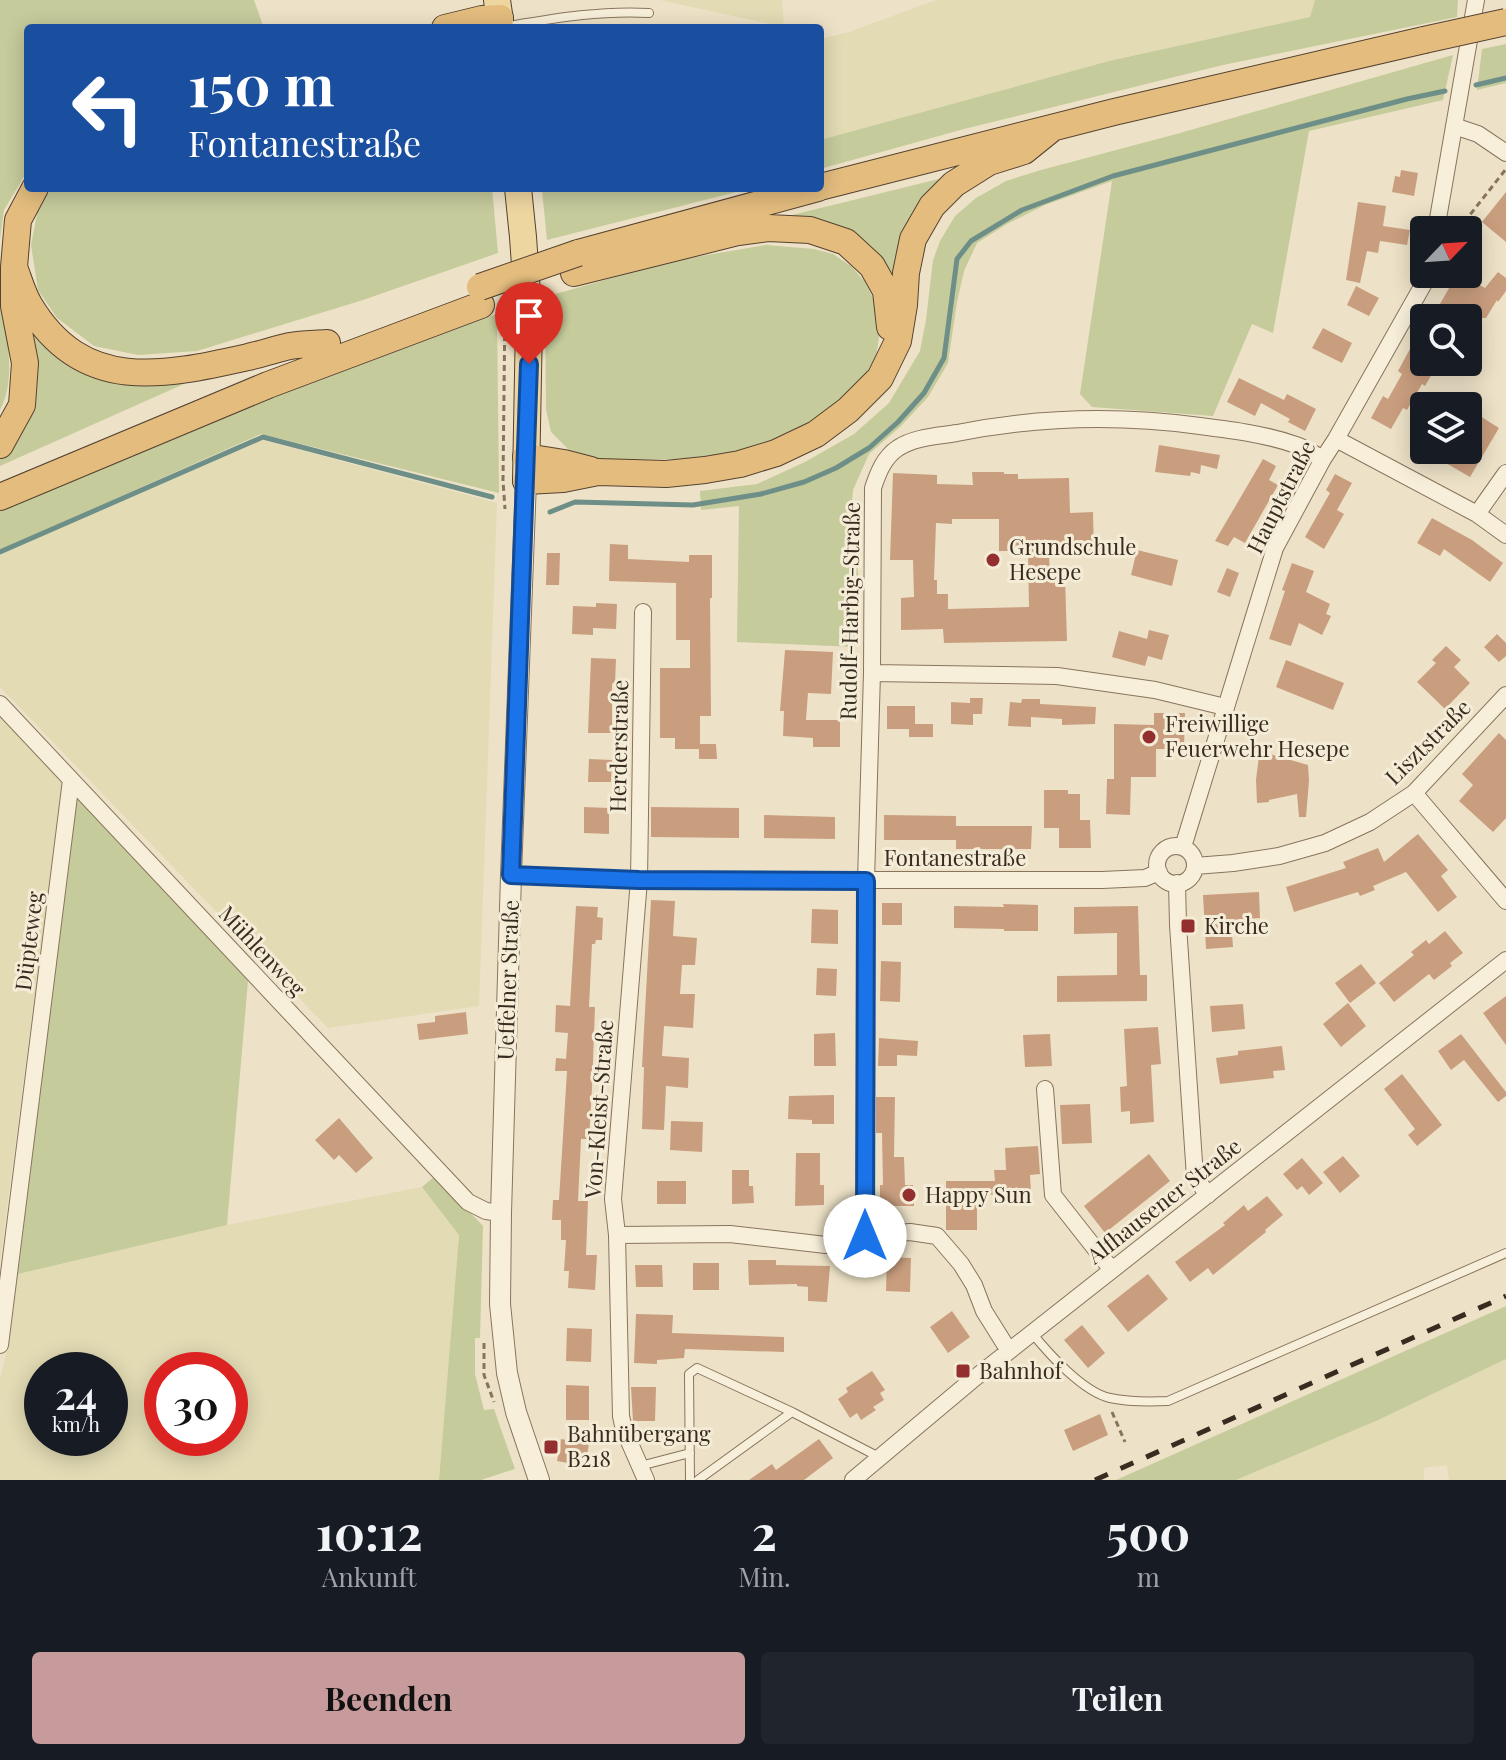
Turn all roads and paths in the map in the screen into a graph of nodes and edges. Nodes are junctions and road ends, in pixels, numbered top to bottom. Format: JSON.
{"nodes":[{"id":1,"x":1476,"y":0,"type":"edge"},
{"id":2,"x":649,"y":13,"type":"dead end"},
{"id":3,"x":500,"y":18,"type":"edge"},
{"id":4,"x":1506,"y":22,"type":"edge"},
{"id":5,"x":461,"y":24,"type":"edge"},
{"id":6,"x":1454,"y":126,"type":"junction"},
{"id":7,"x":1050,"y":130,"type":"junction"},
{"id":8,"x":1506,"y":153,"type":"edge"},
{"id":9,"x":1506,"y":169,"type":"edge"},
{"id":10,"x":824,"y":187,"type":"edge"},
{"id":11,"x":33,"y":192,"type":"edge"},
{"id":12,"x":518,"y":192,"type":"edge"},
{"id":13,"x":809,"y":192,"type":"edge"},
{"id":14,"x":1438,"y":216,"type":"edge"},
{"id":15,"x":1469,"y":216,"type":"edge"},
{"id":16,"x":736,"y":222,"type":"junction"},
{"id":17,"x":14,"y":267,"type":"junction"},
{"id":18,"x":1421,"y":288,"type":"edge"},
{"id":19,"x":489,"y":299,"type":"junction"},
{"id":20,"x":327,"y":343,"type":"junction"},
{"id":21,"x":887,"y":363,"type":"junction"},
{"id":22,"x":1336,"y":439,"type":"junction"},
{"id":23,"x":0,"y":445,"type":"edge"},
{"id":24,"x":1323,"y":459,"type":"junction"},
{"id":25,"x":526,"y":469,"type":"junction"},
{"id":26,"x":1506,"y":473,"type":"edge"},
{"id":27,"x":0,"y":478,"type":"edge"},
{"id":28,"x":0,"y":497,"type":"edge"},
{"id":29,"x":1477,"y":514,"type":"junction"},
{"id":30,"x":506,"y":520,"type":"dead end"},
{"id":31,"x":1506,"y":535,"type":"edge"},
{"id":32,"x":643,"y":612,"type":"dead end"},
{"id":33,"x":872,"y":673,"type":"junction"},
{"id":34,"x":1506,"y":695,"type":"edge"},
{"id":35,"x":0,"y":704,"type":"edge"},
{"id":36,"x":1225,"y":707,"type":"junction"},
{"id":37,"x":71,"y":780,"type":"junction"},
{"id":38,"x":1414,"y":793,"type":"junction"},
{"id":39,"x":1183,"y":847,"type":"junction"},
{"id":40,"x":1195,"y":866,"type":"junction"},
{"id":41,"x":1159,"y":872,"type":"junction"},
{"id":42,"x":511,"y":875,"type":"junction"},
{"id":43,"x":639,"y":880,"type":"junction"},
{"id":44,"x":866,"y":881,"type":"junction"},
{"id":45,"x":1177,"y":883,"type":"junction"},
{"id":46,"x":1506,"y":901,"type":"edge"},
{"id":47,"x":1506,"y":960,"type":"edge"},
{"id":48,"x":1045,"y":1089,"type":"dead end"},
{"id":49,"x":1208,"y":1195,"type":"junction"},
{"id":50,"x":501,"y":1213,"type":"junction"},
{"id":51,"x":617,"y":1235,"type":"junction"},
{"id":52,"x":865,"y":1236,"type":"junction"},
{"id":53,"x":1506,"y":1253,"type":"edge"},
{"id":54,"x":1112,"y":1270,"type":"junction"},
{"id":55,"x":1032,"y":1333,"type":"junction"},
{"id":56,"x":0,"y":1345,"type":"edge"},
{"id":57,"x":1009,"y":1351,"type":"junction"},
{"id":58,"x":1106,"y":1398,"type":"junction"},
{"id":59,"x":792,"y":1412,"type":"junction"},
{"id":60,"x":1125,"y":1442,"type":"dead end"},
{"id":61,"x":690,"y":1453,"type":"junction"},
{"id":62,"x":880,"y":1457,"type":"junction"},
{"id":63,"x":643,"y":1473,"type":"edge"},
{"id":64,"x":539,"y":1480,"type":"edge"},
{"id":65,"x":690,"y":1480,"type":"edge"},
{"id":66,"x":698,"y":1480,"type":"edge"},
{"id":67,"x":853,"y":1480,"type":"edge"}],
"edges":[{"from":1,"to":6,"type":"street"},
{"from":2,"to":3,"type":"lane"},
{"from":3,"to":5,"type":"highway"},
{"from":4,"to":7,"type":"highway","bridge":true},
{"from":6,"to":8,"type":"street"},
{"from":6,"to":14,"type":"street"},
{"from":7,"to":10,"type":"highway"},
{"from":7,"to":21,"type":"highway"},
{"from":9,"to":15,"type":"path"},
{"from":11,"to":17,"type":"highway"},
{"from":12,"to":25,"type":"main road","name":"Ueffelner Straße"},
{"from":13,"to":16,"type":"highway"},
{"from":16,"to":19,"type":"highway"},
{"from":16,"to":21,"type":"highway"},
{"from":17,"to":20,"type":"highway"},
{"from":17,"to":23,"type":"highway"},
{"from":18,"to":22,"type":"street","name":"Hauptstraße"},
{"from":19,"to":20,"type":"highway"},
{"from":19,"to":28,"type":"highway"},
{"from":19,"to":30,"type":"path"},
{"from":20,"to":27,"type":"highway"},
{"from":21,"to":25,"type":"highway"},
{"from":22,"to":24,"type":"street","name":"Hauptstraße"},
{"from":22,"to":29,"type":"street"},
{"from":24,"to":33,"type":"street","name":"Rudolf-Harbig-Straße"},
{"from":24,"to":36,"type":"street","name":"Hauptstraße"},
{"from":25,"to":42,"type":"street","name":"Ueffelner Straße"},
{"from":26,"to":29,"type":"street"},
{"from":29,"to":31,"type":"street"},
{"from":32,"to":43,"type":"street","name":"Herderstraße"},
{"from":33,"to":36,"type":"street"},
{"from":33,"to":44,"type":"street","name":"Rudolf-Harbig-Straße"},
{"from":34,"to":38,"type":"street","name":"Lisztstraße"},
{"from":35,"to":37,"type":"street","name":"Mühlenweg"},
{"from":36,"to":39,"type":"street","name":"Hauptstraße"},
{"from":37,"to":50,"type":"street","name":"Mühlenweg"},
{"from":37,"to":56,"type":"street","name":"Düpteweg"},
{"from":38,"to":40,"type":"street","name":"Lisztstraße"},
{"from":38,"to":46,"type":"street"},
{"from":39,"to":40,"type":"street"},
{"from":39,"to":41,"type":"street"},
{"from":40,"to":45,"type":"street"},
{"from":41,"to":44,"type":"street","name":"Fontanestraße"},
{"from":41,"to":45,"type":"street"},
{"from":42,"to":43,"type":"street","name":"Fontanestraße"},
{"from":42,"to":50,"type":"street","name":"Ueffelner Straße"},
{"from":43,"to":44,"type":"street","name":"Fontanestraße"},
{"from":43,"to":51,"type":"street","name":"Von-Kleist-Straße"},
{"from":44,"to":52,"type":"street","name":"Rudolf-Harbig-Straße"},
{"from":45,"to":49,"type":"street"},
{"from":47,"to":49,"type":"street","name":"Alfhausener Straße"},
{"from":48,"to":54,"type":"street"},
{"from":49,"to":54,"type":"street","name":"Alfhausener Straße"},
{"from":50,"to":64,"type":"street","name":"Ueffelner Straße"},
{"from":51,"to":52,"type":"street"},
{"from":51,"to":63,"type":"street","name":"Von-Kleist-Straße"},
{"from":52,"to":57,"type":"street"},
{"from":53,"to":58,"type":"lane"},
{"from":54,"to":55,"type":"street","name":"Alfhausener Straße"},
{"from":55,"to":57,"type":"street","name":"Alfhausener Straße"},
{"from":55,"to":58,"type":"lane"},
{"from":57,"to":62,"type":"street","name":"Alfhausener Straße"},
{"from":58,"to":60,"type":"path"},
{"from":59,"to":61,"type":"lane"},
{"from":59,"to":62,"type":"lane"},
{"from":59,"to":66,"type":"lane"},
{"from":61,"to":63,"type":"lane"},
{"from":61,"to":65,"type":"lane"},
{"from":62,"to":67,"type":"street","name":"Alfhausener Straße"}]}
